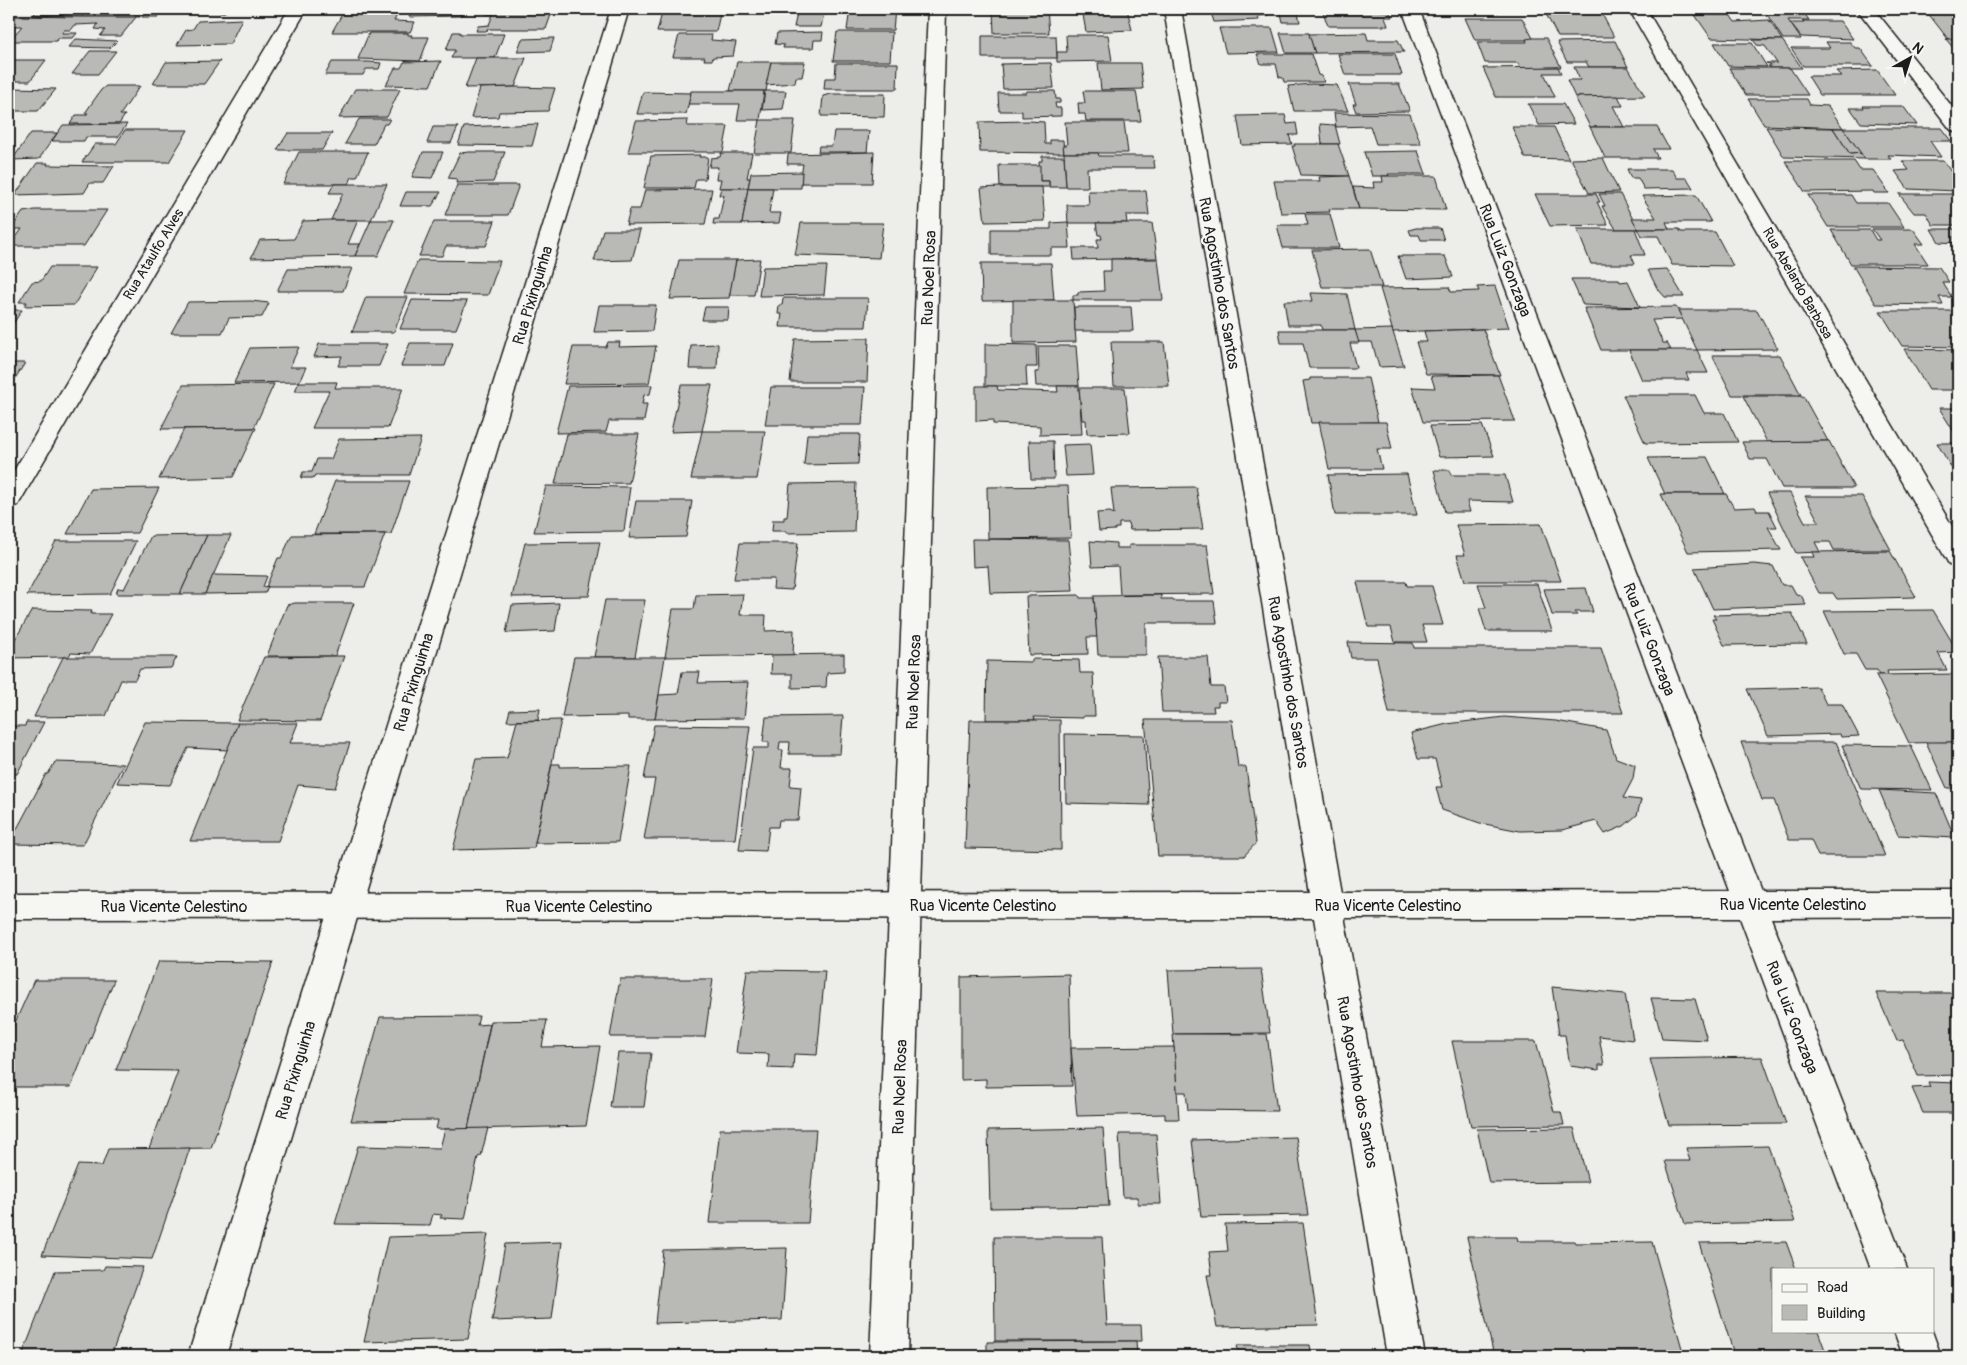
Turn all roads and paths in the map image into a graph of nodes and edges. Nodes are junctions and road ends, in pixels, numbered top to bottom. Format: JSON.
{"nodes":[{"id":1,"x":298,"y":9,"type":"edge"},
{"id":2,"x":620,"y":9,"type":"edge"},
{"id":3,"x":937,"y":9,"type":"edge"},
{"id":4,"x":1172,"y":9,"type":"edge"},
{"id":5,"x":1411,"y":9,"type":"edge"},
{"id":6,"x":1637,"y":9,"type":"edge"},
{"id":7,"x":1865,"y":9,"type":"edge"},
{"id":8,"x":1958,"y":126,"type":"edge"},
{"id":9,"x":9,"y":498,"type":"edge"},
{"id":10,"x":1958,"y":557,"type":"edge"},
{"id":11,"x":1750,"y":904,"type":"junction"},
{"id":12,"x":1958,"y":904,"type":"edge"},
{"id":13,"x":905,"y":905,"type":"junction"},
{"id":14,"x":1327,"y":905,"type":"junction"},
{"id":15,"x":9,"y":906,"type":"edge"},
{"id":16,"x":345,"y":906,"type":"junction"},
{"id":17,"x":1889,"y":1268,"type":"edge"},
{"id":18,"x":1912,"y":1332,"type":"edge"},
{"id":19,"x":207,"y":1356,"type":"edge"},
{"id":20,"x":890,"y":1356,"type":"edge"},
{"id":21,"x":1406,"y":1356,"type":"edge"},
{"id":22,"x":1922,"y":1356,"type":"edge"}],
"edges":[{"from":1,"to":9,"type":"street","name":"Rua Ataulfo Alves"},
{"from":2,"to":16,"type":"street","name":"Rua Pixinguinha"},
{"from":3,"to":13,"type":"street","name":"Rua Noel Rosa"},
{"from":4,"to":14,"type":"street","name":"Rua Agostinho dos Santos"},
{"from":5,"to":11,"type":"street","name":"Rua Luiz Gonzaga"},
{"from":6,"to":10,"type":"street","name":"Rua Abelardo Barbosa"},
{"from":7,"to":8,"type":"street"},
{"from":11,"to":12,"type":"street","name":"Rua Vicente Celestino"},
{"from":11,"to":14,"type":"street","name":"Rua Vicente Celestino"},
{"from":11,"to":17,"type":"street","name":"Rua Luiz Gonzaga"},
{"from":13,"to":14,"type":"street","name":"Rua Vicente Celestino"},
{"from":13,"to":16,"type":"street","name":"Rua Vicente Celestino"},
{"from":13,"to":20,"type":"street","name":"Rua Noel Rosa"},
{"from":14,"to":21,"type":"street","name":"Rua Agostinho dos Santos"},
{"from":15,"to":16,"type":"street","name":"Rua Vicente Celestino"},
{"from":16,"to":19,"type":"street","name":"Rua Pixinguinha"},
{"from":18,"to":22,"type":"street"}]}
